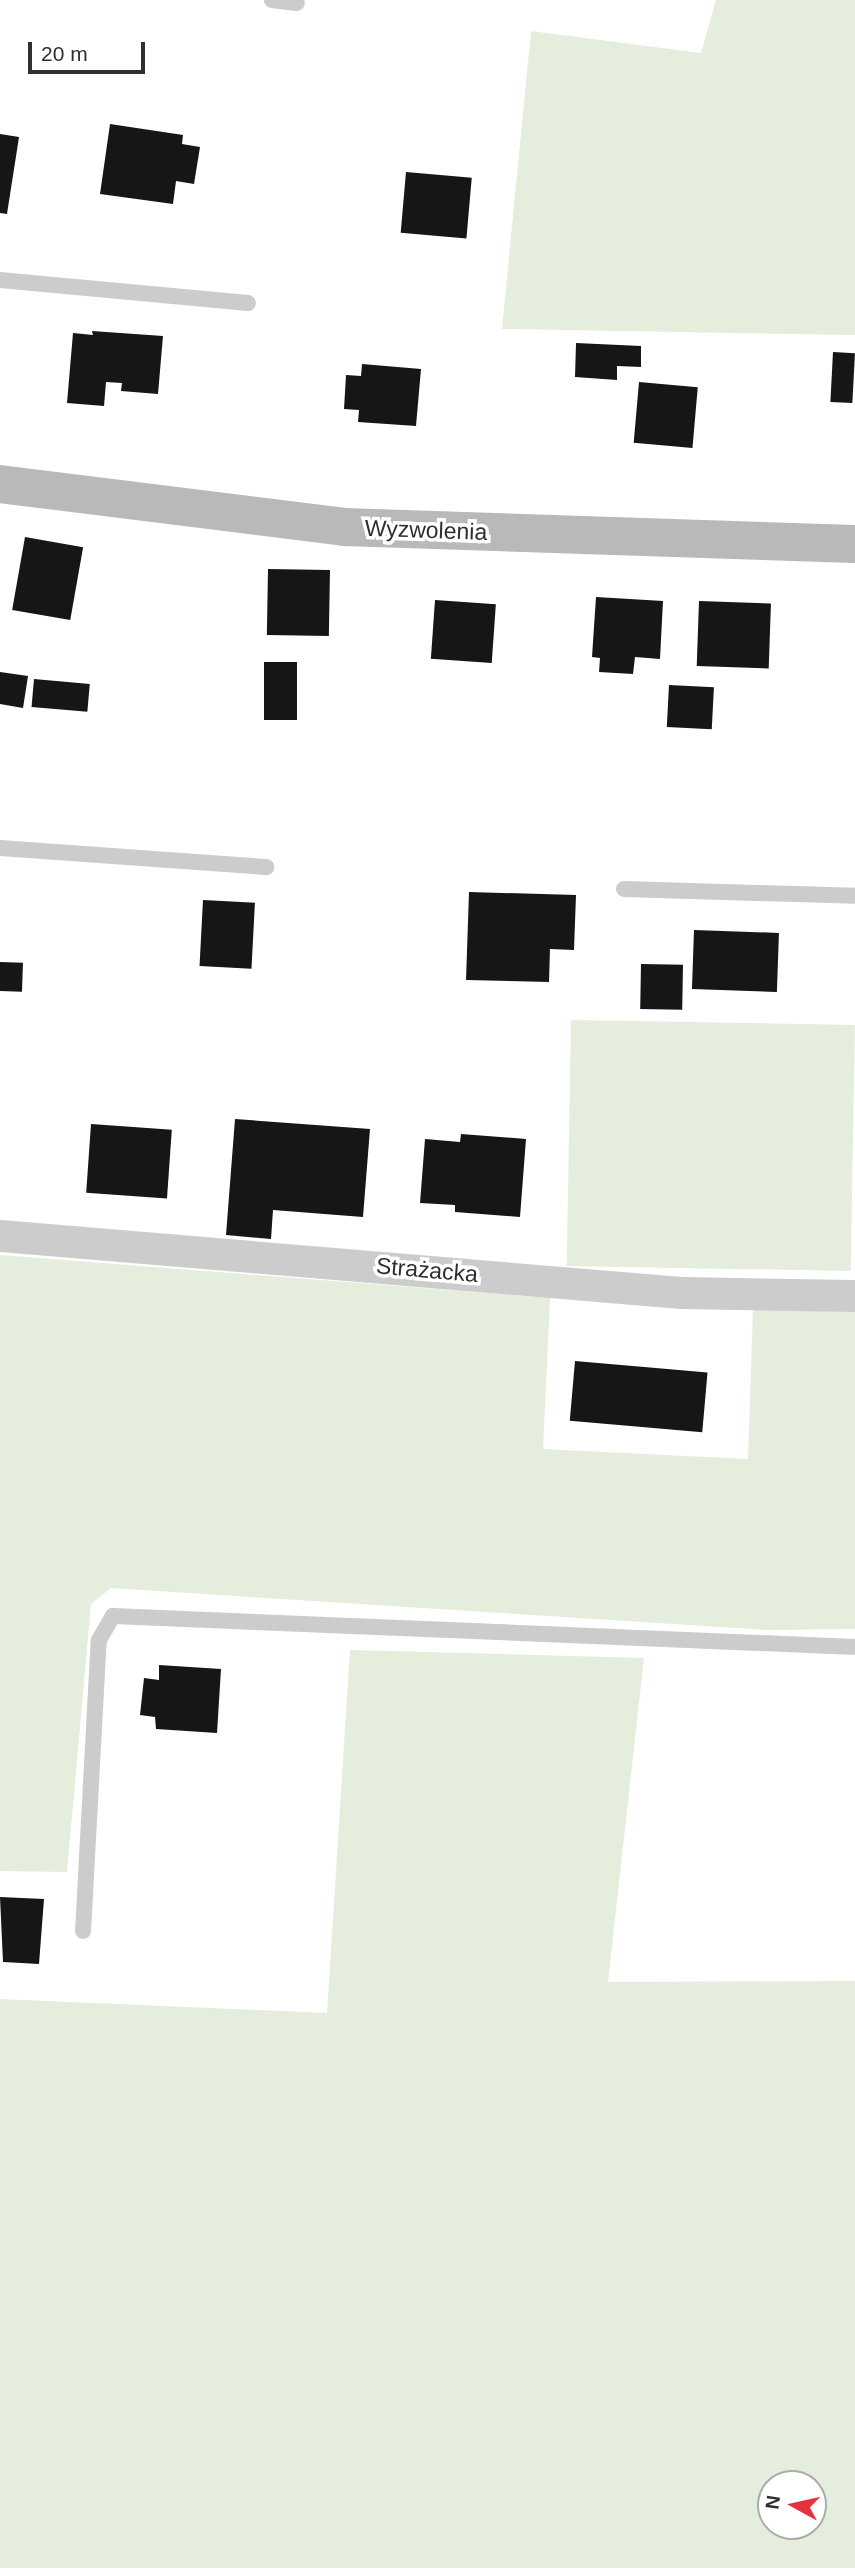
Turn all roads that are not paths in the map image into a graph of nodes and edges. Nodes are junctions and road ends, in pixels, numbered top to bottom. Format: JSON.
{"nodes":[{"id":1,"x":272,"y":0,"type":"edge"},
{"id":2,"x":297,"y":3,"type":"dead end"},
{"id":3,"x":0,"y":280,"type":"edge"},
{"id":4,"x":248,"y":303,"type":"dead end"},
{"id":5,"x":0,"y":484,"type":"edge"},
{"id":6,"x":855,"y":544,"type":"edge"},
{"id":7,"x":0,"y":848,"type":"edge"},
{"id":8,"x":266,"y":867,"type":"dead end"},
{"id":9,"x":624,"y":889,"type":"dead end"},
{"id":10,"x":855,"y":896,"type":"edge"},
{"id":11,"x":0,"y":1237,"type":"edge"},
{"id":12,"x":855,"y":1296,"type":"edge"},
{"id":13,"x":855,"y":1647,"type":"edge"},
{"id":14,"x":83,"y":1931,"type":"dead end"}],
"edges":[{"from":1,"to":2,"type":"lane"},
{"from":3,"to":4,"type":"lane"},
{"from":5,"to":6,"type":"main road","name":"Wyzwolenia"},
{"from":7,"to":8,"type":"lane"},
{"from":9,"to":10,"type":"lane"},
{"from":11,"to":12,"type":"street","name":"Strażacka"},
{"from":13,"to":14,"type":"lane"}]}
